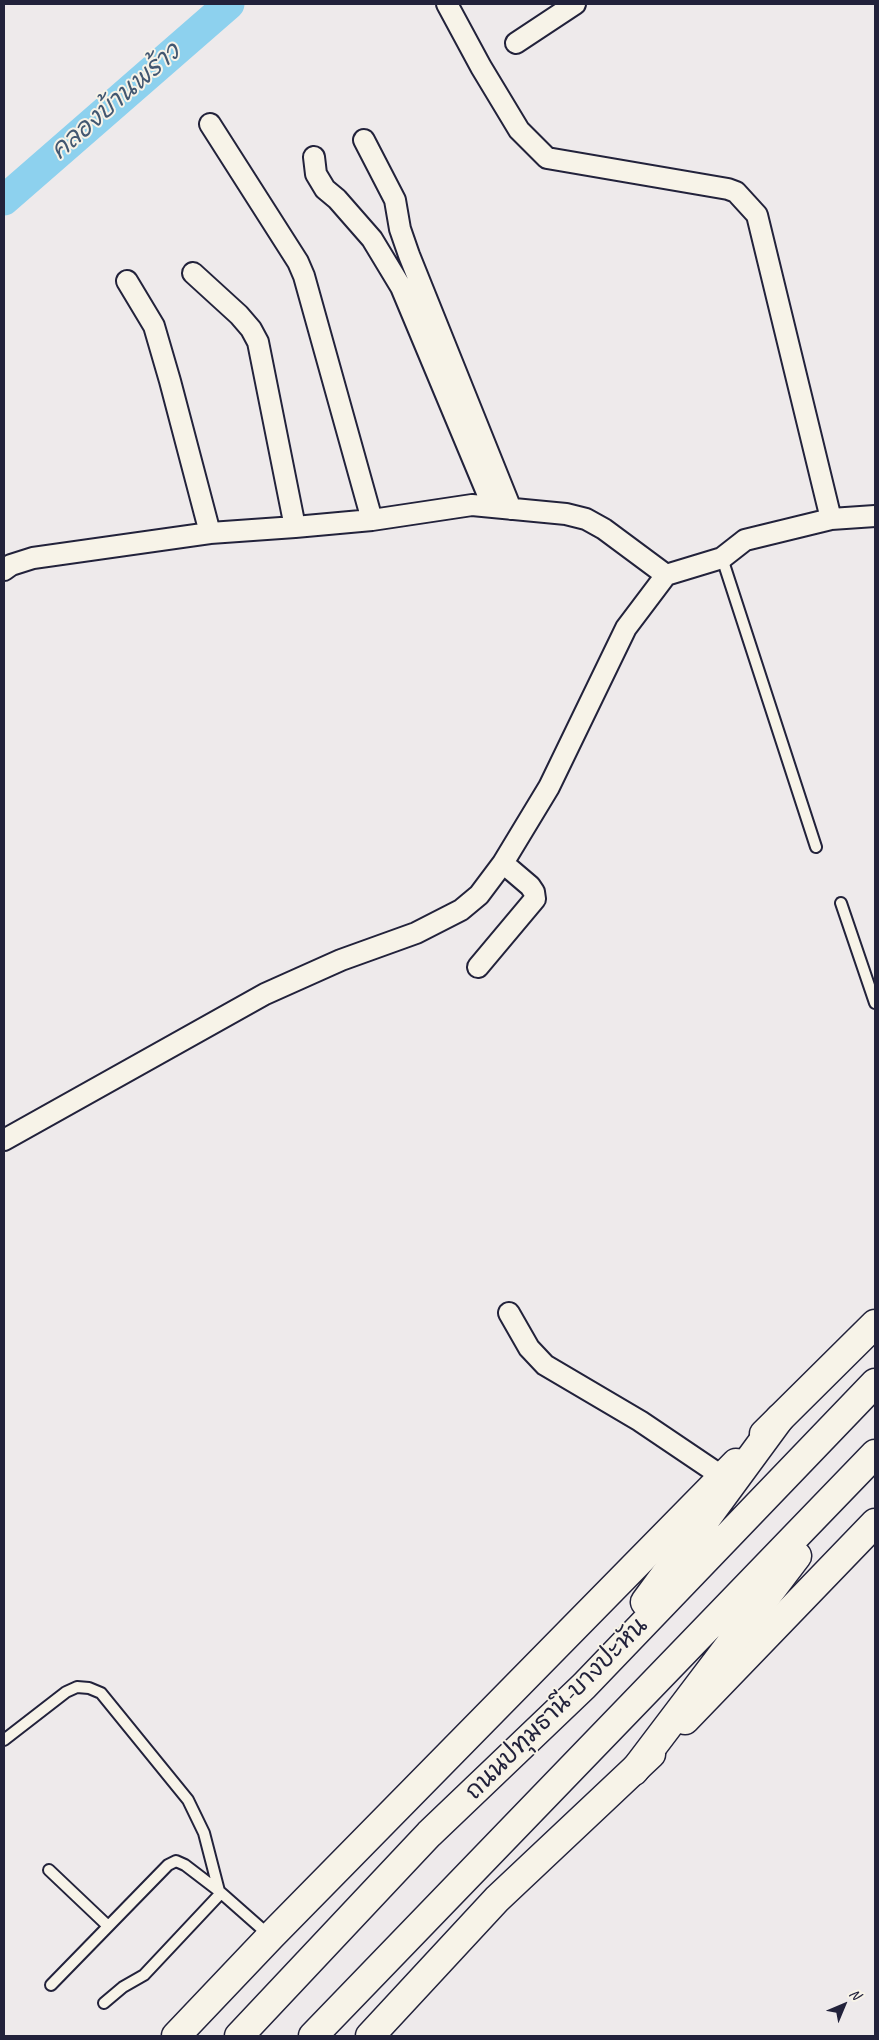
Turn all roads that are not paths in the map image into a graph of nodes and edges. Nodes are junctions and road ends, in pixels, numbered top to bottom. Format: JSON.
{"nodes":[{"id":1,"x":447,"y":4,"type":"edge"},
{"id":2,"x":574,"y":4,"type":"edge"},
{"id":3,"x":516,"y":43,"type":"dead end"},
{"id":4,"x":210,"y":124,"type":"dead end"},
{"id":5,"x":364,"y":140,"type":"dead end"},
{"id":6,"x":314,"y":157,"type":"dead end"},
{"id":7,"x":193,"y":273,"type":"dead end"},
{"id":8,"x":127,"y":281,"type":"dead end"},
{"id":9,"x":502,"y":508,"type":"junction"},
{"id":10,"x":875,"y":516,"type":"edge"},
{"id":11,"x":831,"y":519,"type":"junction"},
{"id":12,"x":372,"y":520,"type":"junction"},
{"id":13,"x":295,"y":527,"type":"junction"},
{"id":14,"x":210,"y":532,"type":"junction"},
{"id":15,"x":722,"y":558,"type":"junction"},
{"id":16,"x":4,"y":570,"type":"edge"},
{"id":17,"x":666,"y":575,"type":"junction"},
{"id":18,"x":816,"y":847,"type":"dead end"},
{"id":19,"x":503,"y":863,"type":"junction"},
{"id":20,"x":841,"y":903,"type":"dead end"},
{"id":21,"x":478,"y":967,"type":"dead end"},
{"id":22,"x":875,"y":1004,"type":"edge"},
{"id":23,"x":4,"y":1140,"type":"edge"},
{"id":24,"x":509,"y":1313,"type":"dead end"},
{"id":25,"x":875,"y":1324,"type":"edge"},
{"id":26,"x":875,"y":1383,"type":"edge"},
{"id":27,"x":780,"y":1418,"type":"junction"},
{"id":28,"x":872,"y":1457,"type":"edge"},
{"id":29,"x":723,"y":1477,"type":"junction"},
{"id":30,"x":875,"y":1523,"type":"edge"},
{"id":31,"x":584,"y":1686,"type":"junction"},
{"id":32,"x":4,"y":1740,"type":"edge"},
{"id":33,"x":634,"y":1771,"type":"junction"},
{"id":34,"x":49,"y":1870,"type":"dead end"},
{"id":35,"x":220,"y":1892,"type":"junction"},
{"id":36,"x":108,"y":1926,"type":"junction"},
{"id":37,"x":271,"y":1936,"type":"junction"},
{"id":38,"x":51,"y":1985,"type":"dead end"},
{"id":39,"x":104,"y":2003,"type":"dead end"},
{"id":40,"x":176,"y":2036,"type":"edge"},
{"id":41,"x":240,"y":2036,"type":"edge"},
{"id":42,"x":313,"y":2036,"type":"edge"},
{"id":43,"x":370,"y":2036,"type":"edge"}],
"edges":[{"from":1,"to":11,"type":"street"},
{"from":2,"to":3,"type":"street"},
{"from":4,"to":12,"type":"street"},
{"from":5,"to":9,"type":"street"},
{"from":6,"to":9,"type":"street"},
{"from":7,"to":13,"type":"street"},
{"from":8,"to":14,"type":"street"},
{"from":9,"to":12,"type":"street"},
{"from":9,"to":17,"type":"street"},
{"from":10,"to":11,"type":"street"},
{"from":11,"to":15,"type":"street"},
{"from":12,"to":13,"type":"street"},
{"from":13,"to":14,"type":"street"},
{"from":14,"to":16,"type":"street"},
{"from":15,"to":17,"type":"street"},
{"from":15,"to":18,"type":"lane"},
{"from":17,"to":19,"type":"street"},
{"from":19,"to":21,"type":"street"},
{"from":19,"to":23,"type":"street"},
{"from":20,"to":22,"type":"lane"},
{"from":24,"to":29,"type":"street"},
{"from":25,"to":27,"type":"main road"},
{"from":26,"to":31,"type":"main road","name":"ถนนปทุมธานี-บางปะหัน"},
{"from":27,"to":29,"type":"main road"},
{"from":27,"to":31,"type":"main road"},
{"from":28,"to":33,"type":"main road"},
{"from":28,"to":42,"type":"main road","name":"ถนนปทุมธานี-บางปะหัน"},
{"from":29,"to":37,"type":"main road"},
{"from":30,"to":33,"type":"main road"},
{"from":31,"to":41,"type":"main road","name":"ถนนปทุมธานี-บางปะหัน"},
{"from":32,"to":35,"type":"lane"},
{"from":33,"to":43,"type":"main road"},
{"from":34,"to":36,"type":"lane"},
{"from":35,"to":36,"type":"lane"},
{"from":35,"to":37,"type":"lane"},
{"from":35,"to":39,"type":"lane"},
{"from":36,"to":38,"type":"lane"},
{"from":37,"to":40,"type":"main road"}]}
